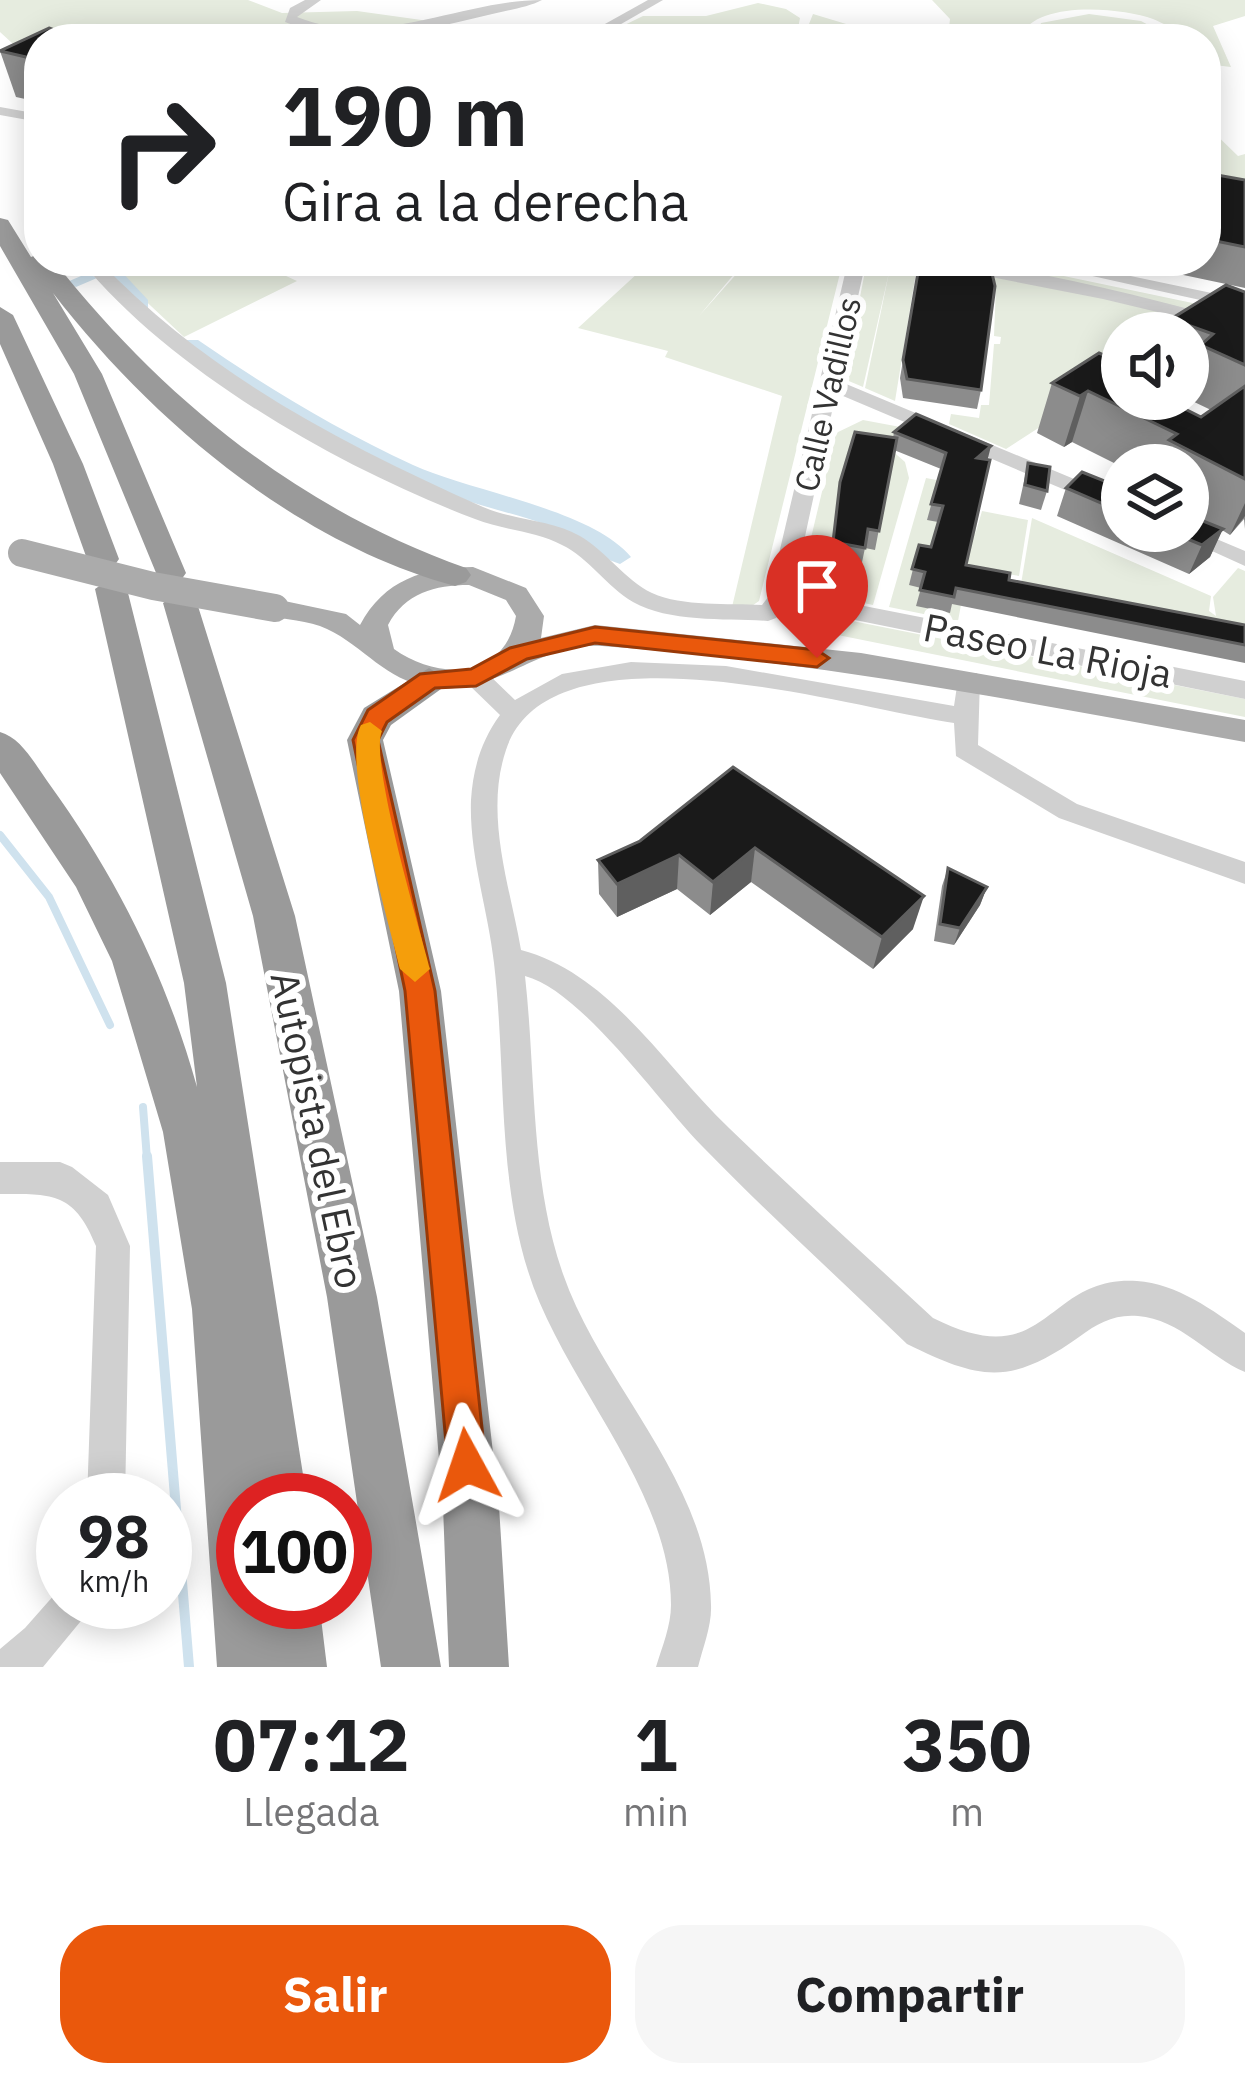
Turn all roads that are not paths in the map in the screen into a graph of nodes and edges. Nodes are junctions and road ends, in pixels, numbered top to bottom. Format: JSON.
{"nodes":[{"id":1,"x":315,"y":0,"type":"edge"},
{"id":2,"x":536,"y":0,"type":"edge"},
{"id":3,"x":657,"y":0,"type":"edge"},
{"id":4,"x":301,"y":24,"type":"edge"},
{"id":5,"x":416,"y":24,"type":"edge"},
{"id":6,"x":613,"y":24,"type":"edge"},
{"id":7,"x":0,"y":206,"type":"edge"},
{"id":8,"x":0,"y":225,"type":"edge"},
{"id":9,"x":24,"y":238,"type":"edge"},
{"id":10,"x":24,"y":266,"type":"edge"},
{"id":11,"x":30,"y":276,"type":"edge"},
{"id":12,"x":53,"y":276,"type":"edge"},
{"id":13,"x":104,"y":276,"type":"edge"},
{"id":14,"x":854,"y":276,"type":"edge"},
{"id":15,"x":1002,"y":276,"type":"edge"},
{"id":16,"x":1106,"y":276,"type":"edge"},
{"id":17,"x":1245,"y":305,"type":"edge"},
{"id":18,"x":0,"y":315,"type":"edge"},
{"id":19,"x":1245,"y":328,"type":"edge"},
{"id":20,"x":830,"y":384,"type":"junction"},
{"id":21,"x":1101,"y":498,"type":"edge"},
{"id":22,"x":1209,"y":544,"type":"edge"},
{"id":23,"x":11,"y":550,"type":"edge"},
{"id":24,"x":1245,"y":559,"type":"edge"},
{"id":25,"x":455,"y":575,"type":"junction"},
{"id":26,"x":406,"y":588,"type":"junction"},
{"id":27,"x":780,"y":597,"type":"junction"},
{"id":28,"x":525,"y":604,"type":"junction"},
{"id":29,"x":311,"y":613,"type":"junction"},
{"id":30,"x":595,"y":635,"type":"junction"},
{"id":31,"x":518,"y":653,"type":"junction"},
{"id":32,"x":380,"y":654,"type":"junction"},
{"id":33,"x":452,"y":679,"type":"junction"},
{"id":34,"x":968,"y":680,"type":"junction"},
{"id":35,"x":1245,"y":690,"type":"edge"},
{"id":36,"x":515,"y":715,"type":"junction"},
{"id":37,"x":964,"y":716,"type":"junction"},
{"id":38,"x":1245,"y":731,"type":"edge"},
{"id":39,"x":0,"y":745,"type":"edge"},
{"id":40,"x":1245,"y":873,"type":"edge"},
{"id":41,"x":508,"y":959,"type":"junction"},
{"id":42,"x":0,"y":1178,"type":"edge"},
{"id":43,"x":1245,"y":1354,"type":"edge"},
{"id":44,"x":107,"y":1473,"type":"edge"},
{"id":45,"x":275,"y":1473,"type":"edge"},
{"id":46,"x":50,"y":1629,"type":"edge"},
{"id":47,"x":293,"y":1629,"type":"edge"},
{"id":48,"x":10,"y":1667,"type":"edge"},
{"id":49,"x":247,"y":1667,"type":"edge"},
{"id":50,"x":297,"y":1667,"type":"edge"},
{"id":51,"x":411,"y":1667,"type":"edge"},
{"id":52,"x":479,"y":1667,"type":"edge"},
{"id":53,"x":677,"y":1667,"type":"edge"}],
"edges":[{"from":1,"to":4,"type":"street"},
{"from":2,"to":5,"type":"street"},
{"from":3,"to":6,"type":"street"},
{"from":7,"to":9,"type":"highway"},
{"from":8,"to":10,"type":"highway","name":"Autopista del Ebro"},
{"from":11,"to":51,"type":"highway","name":"Autopista del Ebro"},
{"from":12,"to":25,"type":"highway"},
{"from":13,"to":27,"type":"street"},
{"from":14,"to":20,"type":"street","name":"Calle Vadillos"},
{"from":15,"to":19,"type":"street"},
{"from":16,"to":17,"type":"street"},
{"from":18,"to":45,"type":"highway","name":"Autopista del Ebro"},
{"from":20,"to":21,"type":"street"},
{"from":20,"to":27,"type":"street","name":"Calle Vadillos"},
{"from":22,"to":24,"type":"street"},
{"from":23,"to":29,"type":"main road","bridge":true},
{"from":25,"to":26,"type":"main road"},
{"from":25,"to":28,"type":"main road"},
{"from":26,"to":29,"type":"main road"},
{"from":26,"to":32,"type":"main road"},
{"from":27,"to":35,"type":"street","name":"Paseo La Rioja"},
{"from":28,"to":30,"type":"main road"},
{"from":28,"to":31,"type":"main road"},
{"from":29,"to":32,"type":"main road"},
{"from":30,"to":31,"type":"main road"},
{"from":30,"to":34,"type":"main road"},
{"from":31,"to":33,"type":"main road"},
{"from":32,"to":33,"type":"main road"},
{"from":33,"to":36,"type":"street"},
{"from":33,"to":52,"type":"highway"},
{"from":34,"to":37,"type":"street"},
{"from":34,"to":38,"type":"main road"},
{"from":36,"to":37,"type":"street"},
{"from":36,"to":41,"type":"street"},
{"from":37,"to":40,"type":"street"},
{"from":39,"to":49,"type":"highway"},
{"from":41,"to":43,"type":"street"},
{"from":41,"to":53,"type":"street"},
{"from":42,"to":44,"type":"street"},
{"from":46,"to":48,"type":"street"},
{"from":47,"to":50,"type":"highway"}]}
